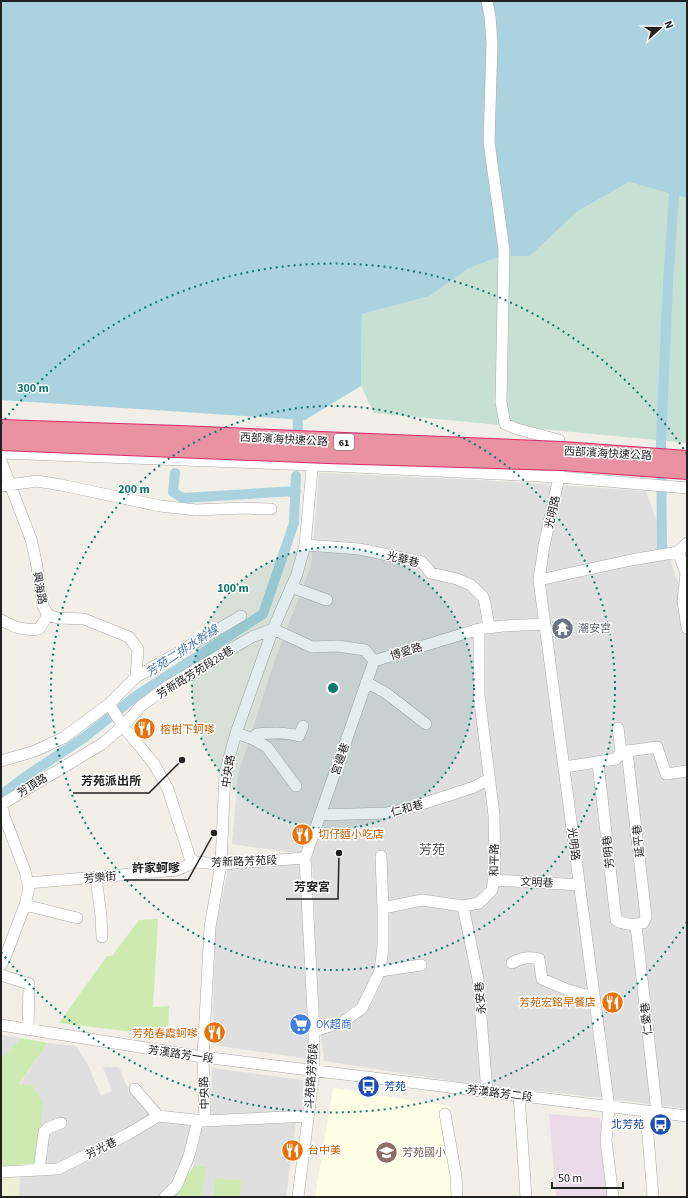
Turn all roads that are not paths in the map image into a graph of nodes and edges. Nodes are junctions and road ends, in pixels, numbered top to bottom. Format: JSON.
{"nodes":[{"id":1,"x":487,"y":1,"type":"edge"},
{"id":2,"x":1,"y":428,"type":"edge"},
{"id":3,"x":316,"y":433,"type":"dead end"},
{"id":4,"x":1,"y":442,"type":"edge"},
{"id":5,"x":1,"y":453,"type":"edge"},
{"id":6,"x":687,"y":459,"type":"edge"},
{"id":7,"x":1,"y":461,"type":"edge"},
{"id":8,"x":313,"y":465,"type":"junction"},
{"id":9,"x":687,"y":471,"type":"edge"},
{"id":10,"x":559,"y":477,"type":"junction"},
{"id":11,"x":5,"y":486,"type":"edge"},
{"id":12,"x":687,"y":488,"type":"edge"},
{"id":13,"x":271,"y":509,"type":"dead end"},
{"id":14,"x":687,"y":543,"type":"edge"},
{"id":15,"x":305,"y":545,"type":"junction"},
{"id":16,"x":678,"y":552,"type":"junction"},
{"id":17,"x":686,"y":575,"type":"edge"},
{"id":18,"x":539,"y":580,"type":"junction"},
{"id":19,"x":291,"y":587,"type":"junction"},
{"id":20,"x":327,"y":600,"type":"dead end"},
{"id":21,"x":48,"y":615,"type":"junction"},
{"id":22,"x":241,"y":616,"type":"dead end"},
{"id":23,"x":1,"y":620,"type":"edge"},
{"id":24,"x":545,"y":624,"type":"junction"},
{"id":25,"x":484,"y":628,"type":"junction"},
{"id":26,"x":687,"y":628,"type":"edge"},
{"id":27,"x":273,"y":629,"type":"junction"},
{"id":28,"x":374,"y":661,"type":"junction"},
{"id":29,"x":136,"y":677,"type":"junction"},
{"id":30,"x":366,"y":682,"type":"junction"},
{"id":31,"x":109,"y":704,"type":"junction"},
{"id":32,"x":426,"y":724,"type":"dead end"},
{"id":33,"x":124,"y":726,"type":"junction"},
{"id":34,"x":303,"y":726,"type":"dead end"},
{"id":35,"x":618,"y":728,"type":"dead end"},
{"id":36,"x":236,"y":734,"type":"junction"},
{"id":37,"x":253,"y":739,"type":"junction"},
{"id":38,"x":624,"y":752,"type":"junction"},
{"id":39,"x":1,"y":761,"type":"edge"},
{"id":40,"x":598,"y":763,"type":"junction"},
{"id":41,"x":565,"y":767,"type":"junction"},
{"id":42,"x":687,"y":771,"type":"edge"},
{"id":43,"x":489,"y":778,"type":"junction"},
{"id":44,"x":296,"y":786,"type":"dead end"},
{"id":45,"x":320,"y":815,"type":"junction"},
{"id":46,"x":381,"y":856,"type":"dead end"},
{"id":47,"x":305,"y":858,"type":"junction"},
{"id":48,"x":195,"y":862,"type":"junction"},
{"id":49,"x":221,"y":864,"type":"junction"},
{"id":50,"x":96,"y":877,"type":"junction"},
{"id":51,"x":494,"y":880,"type":"junction"},
{"id":52,"x":28,"y":883,"type":"junction"},
{"id":53,"x":580,"y":885,"type":"junction"},
{"id":54,"x":25,"y":905,"type":"junction"},
{"id":55,"x":463,"y":906,"type":"junction"},
{"id":56,"x":383,"y":908,"type":"junction"},
{"id":57,"x":76,"y":918,"type":"dead end"},
{"id":58,"x":636,"y":925,"type":"junction"},
{"id":59,"x":102,"y":937,"type":"dead end"},
{"id":60,"x":512,"y":963,"type":"dead end"},
{"id":61,"x":1,"y":965,"type":"edge"},
{"id":62,"x":421,"y":965,"type":"dead end"},
{"id":63,"x":380,"y":971,"type":"junction"},
{"id":64,"x":1,"y":975,"type":"edge"},
{"id":65,"x":594,"y":997,"type":"junction"},
{"id":66,"x":1,"y":1025,"type":"edge"},
{"id":67,"x":28,"y":1030,"type":"junction"},
{"id":68,"x":314,"y":1031,"type":"junction"},
{"id":69,"x":203,"y":1057,"type":"junction"},
{"id":70,"x":314,"y":1071,"type":"junction"},
{"id":71,"x":135,"y":1089,"type":"dead end"},
{"id":72,"x":487,"y":1092,"type":"junction"},
{"id":73,"x":519,"y":1095,"type":"junction"},
{"id":74,"x":608,"y":1107,"type":"junction"},
{"id":75,"x":651,"y":1112,"type":"junction"},
{"id":76,"x":445,"y":1114,"type":"dead end"},
{"id":77,"x":158,"y":1116,"type":"junction"},
{"id":78,"x":308,"y":1116,"type":"junction"},
{"id":79,"x":687,"y":1116,"type":"edge"},
{"id":80,"x":201,"y":1120,"type":"junction"},
{"id":81,"x":61,"y":1123,"type":"dead end"},
{"id":82,"x":38,"y":1170,"type":"junction"},
{"id":83,"x":1,"y":1172,"type":"edge"},
{"id":84,"x":165,"y":1197,"type":"edge"},
{"id":85,"x":298,"y":1197,"type":"edge"},
{"id":86,"x":457,"y":1197,"type":"edge"},
{"id":87,"x":526,"y":1197,"type":"edge"},
{"id":88,"x":613,"y":1197,"type":"edge"},
{"id":89,"x":653,"y":1197,"type":"edge"}],
"edges":[{"from":1,"to":10,"type":"street","name":"光明路"},
{"from":2,"to":6,"type":"highway","name":"西部濱海快速公路","number":"61","bridge":true},
{"from":3,"to":8,"type":"street","name":"中央路"},
{"from":4,"to":9,"type":"highway","name":"西部濱海快速公路","number":"61","bridge":true},
{"from":5,"to":8,"type":"street"},
{"from":7,"to":11,"type":"street","name":"興海路"},
{"from":8,"to":10,"type":"street"},
{"from":8,"to":15,"type":"street","name":"中央路"},
{"from":10,"to":12,"type":"street"},
{"from":10,"to":18,"type":"street","name":"光明路"},
{"from":11,"to":13,"type":"street"},
{"from":11,"to":21,"type":"street","name":"興海路"},
{"from":14,"to":16,"type":"street"},
{"from":15,"to":19,"type":"street","name":"中央路"},
{"from":15,"to":25,"type":"street","name":"光華巷"},
{"from":16,"to":17,"type":"street"},
{"from":16,"to":18,"type":"street"},
{"from":17,"to":26,"type":"street"},
{"from":18,"to":24,"type":"street","name":"光明路"},
{"from":19,"to":20,"type":"street"},
{"from":19,"to":27,"type":"street","name":"中央路"},
{"from":21,"to":23,"type":"street"},
{"from":21,"to":29,"type":"street","name":"興海路"},
{"from":22,"to":29,"type":"street"},
{"from":24,"to":25,"type":"street","name":"博愛路"},
{"from":24,"to":41,"type":"street","name":"光明路"},
{"from":25,"to":28,"type":"street","name":"博愛路"},
{"from":25,"to":43,"type":"street","name":"和平路"},
{"from":27,"to":28,"type":"street"},
{"from":27,"to":33,"type":"street","name":"芳新路芳苑段28巷"},
{"from":27,"to":36,"type":"street","name":"中央路"},
{"from":28,"to":30,"type":"street","name":"宮邊巷"},
{"from":29,"to":31,"type":"street"},
{"from":30,"to":32,"type":"street"},
{"from":30,"to":45,"type":"street","name":"宮邊巷"},
{"from":31,"to":33,"type":"street","name":"芳新路芳苑段"},
{"from":31,"to":39,"type":"street"},
{"from":33,"to":48,"type":"street","name":"芳新路芳苑段"},
{"from":33,"to":52,"type":"street","name":"芳頂路"},
{"from":34,"to":37,"type":"street"},
{"from":35,"to":38,"type":"street"},
{"from":36,"to":37,"type":"street"},
{"from":36,"to":49,"type":"street","name":"中央路"},
{"from":37,"to":44,"type":"street"},
{"from":38,"to":40,"type":"street"},
{"from":38,"to":42,"type":"street"},
{"from":38,"to":58,"type":"street","name":"延平巷"},
{"from":40,"to":41,"type":"street"},
{"from":40,"to":58,"type":"street","name":"芳明巷"},
{"from":41,"to":53,"type":"street","name":"光明路"},
{"from":43,"to":45,"type":"street","name":"仁和巷"},
{"from":43,"to":51,"type":"street","name":"和平路"},
{"from":45,"to":47,"type":"street","name":"宮邊巷"},
{"from":46,"to":56,"type":"street"},
{"from":47,"to":49,"type":"street","name":"芳新路芳苑段"},
{"from":47,"to":68,"type":"street","name":"斗苑路芳苑段"},
{"from":48,"to":49,"type":"street","name":"芳新路芳苑段"},
{"from":48,"to":50,"type":"street","name":"芳樂街"},
{"from":49,"to":69,"type":"street","name":"中央路"},
{"from":50,"to":52,"type":"street","name":"芳樂街"},
{"from":50,"to":59,"type":"street"},
{"from":51,"to":53,"type":"street","name":"文明巷"},
{"from":51,"to":55,"type":"street","name":"和平路"},
{"from":52,"to":54,"type":"street","name":"芳頂路"},
{"from":53,"to":65,"type":"street","name":"光明路"},
{"from":54,"to":57,"type":"street"},
{"from":54,"to":61,"type":"street","name":"芳頂路"},
{"from":55,"to":56,"type":"street","name":"和平路"},
{"from":55,"to":72,"type":"street","name":"永安巷"},
{"from":56,"to":63,"type":"street"},
{"from":58,"to":75,"type":"street","name":"仁愛巷"},
{"from":60,"to":65,"type":"street"},
{"from":62,"to":63,"type":"street"},
{"from":63,"to":68,"type":"street"},
{"from":64,"to":67,"type":"street"},
{"from":65,"to":74,"type":"street","name":"光明路"},
{"from":66,"to":67,"type":"street","name":"芳漢路芳一段"},
{"from":67,"to":69,"type":"street","name":"芳漢路芳一段"},
{"from":68,"to":70,"type":"street","name":"斗苑路芳苑段"},
{"from":69,"to":70,"type":"street","name":"芳漢路芳一段"},
{"from":69,"to":80,"type":"street","name":"中央路"},
{"from":70,"to":72,"type":"street","name":"芳漢路芳二段"},
{"from":70,"to":78,"type":"street","name":"斗苑路芳苑段"},
{"from":71,"to":77,"type":"street"},
{"from":72,"to":73,"type":"street","name":"芳漢路芳二段"},
{"from":73,"to":74,"type":"street","name":"芳漢路芳二段"},
{"from":73,"to":87,"type":"street"},
{"from":74,"to":75,"type":"street","name":"芳漢路芳二段"},
{"from":74,"to":88,"type":"street","name":"光明路"},
{"from":75,"to":79,"type":"street","name":"芳漢路芳二段"},
{"from":75,"to":89,"type":"street","name":"仁愛巷"},
{"from":76,"to":86,"type":"street"},
{"from":77,"to":80,"type":"street"},
{"from":77,"to":82,"type":"street","name":"芳光巷"},
{"from":78,"to":80,"type":"street"},
{"from":78,"to":85,"type":"street","name":"斗苑路芳苑段"},
{"from":80,"to":84,"type":"street"},
{"from":81,"to":82,"type":"street"},
{"from":82,"to":83,"type":"street","name":"芳光巷"}]}
